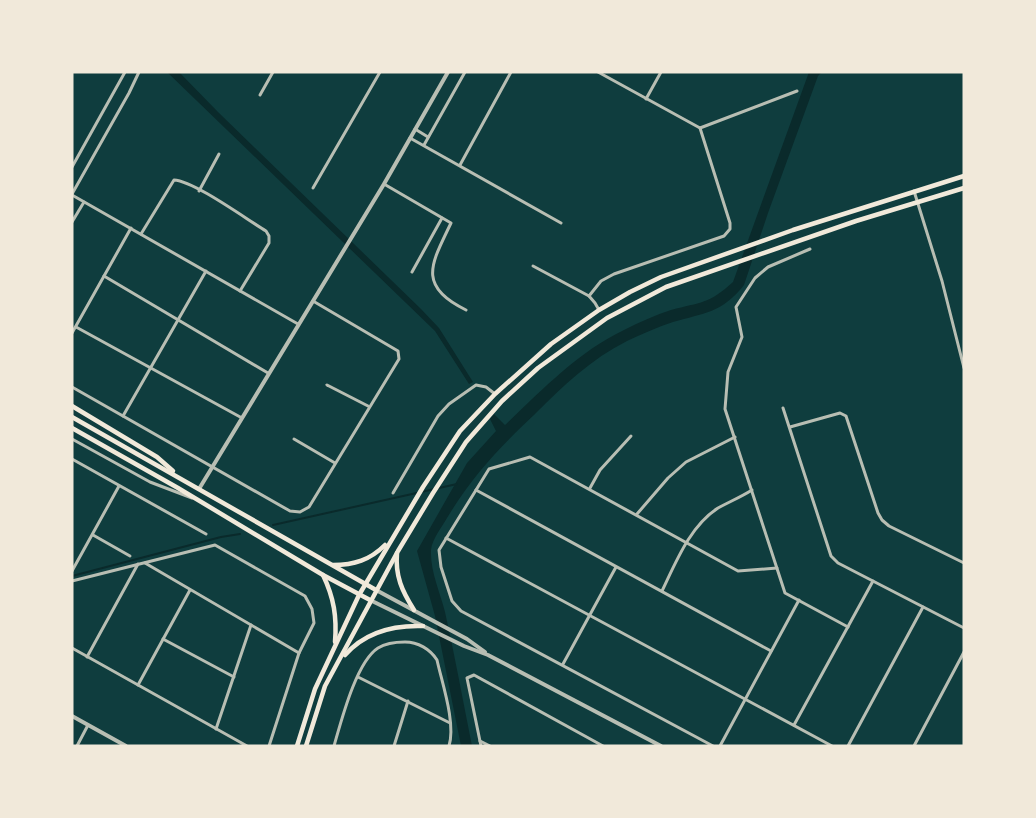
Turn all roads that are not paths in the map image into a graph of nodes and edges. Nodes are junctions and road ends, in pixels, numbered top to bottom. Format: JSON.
{"nodes":[{"id":1,"x":125,"y":72,"type":"edge"},
{"id":2,"x":139,"y":72,"type":"edge"},
{"id":3,"x":273,"y":72,"type":"edge"},
{"id":4,"x":380,"y":72,"type":"edge"},
{"id":5,"x":448,"y":72,"type":"edge"},
{"id":6,"x":465,"y":72,"type":"edge"},
{"id":7,"x":511,"y":72,"type":"edge"},
{"id":8,"x":598,"y":72,"type":"edge"},
{"id":9,"x":661,"y":72,"type":"edge"},
{"id":10,"x":797,"y":91,"type":"dead end"},
{"id":11,"x":260,"y":95,"type":"dead end"},
{"id":12,"x":645,"y":100,"type":"junction"},
{"id":13,"x":700,"y":128,"type":"junction"},
{"id":14,"x":415,"y":129,"type":"junction"},
{"id":15,"x":428,"y":137,"type":"junction"},
{"id":16,"x":410,"y":138,"type":"junction"},
{"id":17,"x":424,"y":145,"type":"junction"},
{"id":18,"x":219,"y":154,"type":"dead end"},
{"id":19,"x":459,"y":165,"type":"junction"},
{"id":20,"x":72,"y":167,"type":"edge"},
{"id":21,"x":964,"y":176,"type":"edge"},
{"id":22,"x":384,"y":184,"type":"junction"},
{"id":23,"x":313,"y":188,"type":"dead end"},
{"id":24,"x":964,"y":188,"type":"edge"},
{"id":25,"x":199,"y":190,"type":"junction"},
{"id":26,"x":914,"y":191,"type":"junction"},
{"id":27,"x":72,"y":194,"type":"edge"},
{"id":28,"x":84,"y":202,"type":"junction"},
{"id":29,"x":918,"y":202,"type":"junction"},
{"id":30,"x":442,"y":218,"type":"junction"},
{"id":31,"x":72,"y":222,"type":"edge"},
{"id":32,"x":561,"y":223,"type":"dead end"},
{"id":33,"x":131,"y":228,"type":"junction"},
{"id":34,"x":141,"y":234,"type":"junction"},
{"id":35,"x":810,"y":249,"type":"dead end"},
{"id":36,"x":533,"y":266,"type":"dead end"},
{"id":37,"x":206,"y":271,"type":"junction"},
{"id":38,"x":412,"y":272,"type":"dead end"},
{"id":39,"x":104,"y":276,"type":"junction"},
{"id":40,"x":240,"y":291,"type":"junction"},
{"id":41,"x":589,"y":296,"type":"junction"},
{"id":42,"x":312,"y":301,"type":"junction"},
{"id":43,"x":466,"y":310,"type":"dead end"},
{"id":44,"x":599,"y":310,"type":"junction"},
{"id":45,"x":178,"y":320,"type":"junction"},
{"id":46,"x":298,"y":324,"type":"junction"},
{"id":47,"x":76,"y":327,"type":"junction"},
{"id":48,"x":72,"y":333,"type":"edge"},
{"id":49,"x":151,"y":368,"type":"junction"},
{"id":50,"x":964,"y":368,"type":"edge"},
{"id":51,"x":268,"y":373,"type":"junction"},
{"id":52,"x":327,"y":385,"type":"dead end"},
{"id":53,"x":72,"y":387,"type":"edge"},
{"id":54,"x":495,"y":394,"type":"junction"},
{"id":55,"x":72,"y":406,"type":"edge"},
{"id":56,"x":369,"y":406,"type":"junction"},
{"id":57,"x":783,"y":408,"type":"dead end"},
{"id":58,"x":123,"y":416,"type":"junction"},
{"id":59,"x":72,"y":417,"type":"edge"},
{"id":60,"x":242,"y":418,"type":"junction"},
{"id":61,"x":790,"y":427,"type":"junction"},
{"id":62,"x":72,"y":428,"type":"edge"},
{"id":63,"x":632,"y":436,"type":"dead end"},
{"id":64,"x":735,"y":438,"type":"junction"},
{"id":65,"x":72,"y":439,"type":"edge"},
{"id":66,"x":294,"y":439,"type":"dead end"},
{"id":67,"x":72,"y":459,"type":"edge"},
{"id":68,"x":334,"y":463,"type":"junction"},
{"id":69,"x":213,"y":466,"type":"junction"},
{"id":70,"x":179,"y":477,"type":"junction"},
{"id":71,"x":120,"y":485,"type":"junction"},
{"id":72,"x":199,"y":489,"type":"junction"},
{"id":73,"x":589,"y":489,"type":"junction"},
{"id":74,"x":476,"y":490,"type":"junction"},
{"id":75,"x":752,"y":490,"type":"junction"},
{"id":76,"x":393,"y":493,"type":"dead end"},
{"id":77,"x":199,"y":501,"type":"junction"},
{"id":78,"x":637,"y":514,"type":"junction"},
{"id":79,"x":93,"y":534,"type":"junction"},
{"id":80,"x":206,"y":534,"type":"dead end"},
{"id":81,"x":446,"y":538,"type":"junction"},
{"id":82,"x":391,"y":539,"type":"junction"},
{"id":83,"x":687,"y":541,"type":"junction"},
{"id":84,"x":398,"y":551,"type":"junction"},
{"id":85,"x":130,"y":556,"type":"dead end"},
{"id":86,"x":145,"y":562,"type":"junction"},
{"id":87,"x":964,"y":563,"type":"edge"},
{"id":88,"x":138,"y":564,"type":"junction"},
{"id":89,"x":330,"y":565,"type":"junction"},
{"id":90,"x":616,"y":567,"type":"junction"},
{"id":91,"x":777,"y":568,"type":"junction"},
{"id":92,"x":72,"y":571,"type":"edge"},
{"id":93,"x":323,"y":575,"type":"junction"},
{"id":94,"x":72,"y":581,"type":"edge"},
{"id":95,"x":873,"y":581,"type":"junction"},
{"id":96,"x":365,"y":584,"type":"junction"},
{"id":97,"x":190,"y":590,"type":"junction"},
{"id":98,"x":376,"y":590,"type":"junction"},
{"id":99,"x":661,"y":591,"type":"junction"},
{"id":100,"x":359,"y":595,"type":"junction"},
{"id":101,"x":370,"y":600,"type":"junction"},
{"id":102,"x":799,"y":600,"type":"junction"},
{"id":103,"x":923,"y":607,"type":"junction"},
{"id":104,"x":414,"y":610,"type":"junction"},
{"id":105,"x":590,"y":614,"type":"junction"},
{"id":106,"x":251,"y":626,"type":"junction"},
{"id":107,"x":425,"y":627,"type":"junction"},
{"id":108,"x":848,"y":627,"type":"junction"},
{"id":109,"x":964,"y":628,"type":"edge"},
{"id":110,"x":163,"y":639,"type":"junction"},
{"id":111,"x":335,"y":645,"type":"junction"},
{"id":112,"x":72,"y":648,"type":"edge"},
{"id":113,"x":771,"y":651,"type":"junction"},
{"id":114,"x":964,"y":652,"type":"edge"},
{"id":115,"x":299,"y":653,"type":"junction"},
{"id":116,"x":488,"y":655,"type":"junction"},
{"id":117,"x":87,"y":657,"type":"junction"},
{"id":118,"x":339,"y":662,"type":"junction"},
{"id":119,"x":563,"y":664,"type":"junction"},
{"id":120,"x":358,"y":676,"type":"junction"},
{"id":121,"x":234,"y":677,"type":"junction"},
{"id":122,"x":138,"y":685,"type":"junction"},
{"id":123,"x":745,"y":700,"type":"junction"},
{"id":124,"x":408,"y":701,"type":"junction"},
{"id":125,"x":72,"y":716,"type":"edge"},
{"id":126,"x":450,"y":723,"type":"junction"},
{"id":127,"x":88,"y":725,"type":"junction"},
{"id":128,"x":794,"y":725,"type":"junction"},
{"id":129,"x":216,"y":729,"type":"junction"},
{"id":130,"x":480,"y":741,"type":"junction"},
{"id":131,"x":76,"y":746,"type":"edge"},
{"id":132,"x":126,"y":746,"type":"edge"},
{"id":133,"x":247,"y":746,"type":"edge"},
{"id":134,"x":269,"y":746,"type":"edge"},
{"id":135,"x":297,"y":746,"type":"edge"},
{"id":136,"x":306,"y":746,"type":"edge"},
{"id":137,"x":334,"y":746,"type":"edge"},
{"id":138,"x":393,"y":746,"type":"edge"},
{"id":139,"x":449,"y":746,"type":"edge"},
{"id":140,"x":481,"y":746,"type":"edge"},
{"id":141,"x":490,"y":746,"type":"edge"},
{"id":142,"x":603,"y":746,"type":"edge"},
{"id":143,"x":661,"y":746,"type":"edge"},
{"id":144,"x":713,"y":746,"type":"edge"},
{"id":145,"x":720,"y":746,"type":"edge"},
{"id":146,"x":832,"y":746,"type":"edge"},
{"id":147,"x":848,"y":746,"type":"edge"},
{"id":148,"x":914,"y":746,"type":"edge"}],
"edges":[{"from":1,"to":20,"type":"street"},
{"from":2,"to":27,"type":"street"},
{"from":3,"to":11,"type":"street"},
{"from":4,"to":23,"type":"street"},
{"from":5,"to":14,"type":"street"},
{"from":6,"to":15,"type":"street"},
{"from":7,"to":19,"type":"street"},
{"from":8,"to":12,"type":"street"},
{"from":9,"to":12,"type":"street"},
{"from":10,"to":13,"type":"street"},
{"from":12,"to":13,"type":"street"},
{"from":13,"to":41,"type":"street"},
{"from":14,"to":15,"type":"street"},
{"from":14,"to":16,"type":"street"},
{"from":15,"to":17,"type":"street"},
{"from":16,"to":17,"type":"street"},
{"from":16,"to":22,"type":"street"},
{"from":17,"to":19,"type":"street"},
{"from":18,"to":25,"type":"street"},
{"from":19,"to":32,"type":"street"},
{"from":21,"to":26,"type":"main road"},
{"from":22,"to":30,"type":"street"},
{"from":22,"to":42,"type":"street"},
{"from":24,"to":29,"type":"main road"},
{"from":25,"to":34,"type":"street"},
{"from":25,"to":40,"type":"street"},
{"from":26,"to":29,"type":"street"},
{"from":26,"to":44,"type":"main road"},
{"from":27,"to":28,"type":"street"},
{"from":28,"to":31,"type":"street"},
{"from":28,"to":33,"type":"street"},
{"from":29,"to":50,"type":"street"},
{"from":29,"to":84,"type":"main road"},
{"from":30,"to":38,"type":"street"},
{"from":30,"to":43,"type":"street"},
{"from":33,"to":34,"type":"street"},
{"from":33,"to":39,"type":"street"},
{"from":34,"to":37,"type":"street"},
{"from":35,"to":64,"type":"street"},
{"from":36,"to":41,"type":"street"},
{"from":37,"to":40,"type":"street"},
{"from":37,"to":45,"type":"street"},
{"from":39,"to":45,"type":"street"},
{"from":39,"to":47,"type":"street"},
{"from":40,"to":46,"type":"street"},
{"from":41,"to":44,"type":"street"},
{"from":42,"to":46,"type":"street"},
{"from":42,"to":56,"type":"street"},
{"from":44,"to":54,"type":"main road"},
{"from":45,"to":49,"type":"street"},
{"from":45,"to":51,"type":"street"},
{"from":46,"to":51,"type":"street"},
{"from":47,"to":48,"type":"street"},
{"from":47,"to":49,"type":"street"},
{"from":49,"to":58,"type":"street"},
{"from":49,"to":60,"type":"street"},
{"from":51,"to":60,"type":"street"},
{"from":52,"to":56,"type":"street"},
{"from":53,"to":58,"type":"street"},
{"from":54,"to":76,"type":"street"},
{"from":54,"to":82,"type":"main road"},
{"from":55,"to":70,"type":"main road"},
{"from":56,"to":68,"type":"street"},
{"from":57,"to":61,"type":"street"},
{"from":58,"to":69,"type":"street"},
{"from":59,"to":70,"type":"main road"},
{"from":60,"to":69,"type":"street"},
{"from":61,"to":87,"type":"street"},
{"from":61,"to":95,"type":"street"},
{"from":62,"to":77,"type":"main road"},
{"from":63,"to":73,"type":"street"},
{"from":64,"to":75,"type":"street"},
{"from":64,"to":78,"type":"street"},
{"from":65,"to":77,"type":"street"},
{"from":66,"to":68,"type":"street"},
{"from":67,"to":71,"type":"street"},
{"from":68,"to":69,"type":"street"},
{"from":69,"to":72,"type":"street"},
{"from":70,"to":72,"type":"main road"},
{"from":71,"to":79,"type":"street"},
{"from":71,"to":80,"type":"street"},
{"from":72,"to":89,"type":"main road"},
{"from":73,"to":74,"type":"street"},
{"from":73,"to":78,"type":"street"},
{"from":74,"to":81,"type":"street"},
{"from":74,"to":90,"type":"street"},
{"from":75,"to":83,"type":"street"},
{"from":75,"to":91,"type":"street"},
{"from":77,"to":93,"type":"main road"},
{"from":78,"to":83,"type":"street"},
{"from":79,"to":85,"type":"street"},
{"from":79,"to":92,"type":"street"},
{"from":81,"to":105,"type":"street"},
{"from":81,"to":119,"type":"street"},
{"from":82,"to":89,"type":"main road"},
{"from":82,"to":96,"type":"main road"},
{"from":83,"to":91,"type":"street"},
{"from":83,"to":99,"type":"street"},
{"from":84,"to":98,"type":"main road"},
{"from":84,"to":104,"type":"main road"},
{"from":86,"to":88,"type":"street"},
{"from":86,"to":97,"type":"street"},
{"from":86,"to":115,"type":"street"},
{"from":88,"to":94,"type":"street"},
{"from":88,"to":117,"type":"street"},
{"from":89,"to":96,"type":"main road"},
{"from":90,"to":99,"type":"street"},
{"from":90,"to":105,"type":"street"},
{"from":91,"to":102,"type":"street"},
{"from":93,"to":100,"type":"main road"},
{"from":93,"to":111,"type":"main road"},
{"from":95,"to":103,"type":"street"},
{"from":95,"to":108,"type":"street"},
{"from":96,"to":98,"type":"main road"},
{"from":96,"to":100,"type":"main road"},
{"from":97,"to":106,"type":"street"},
{"from":97,"to":110,"type":"street"},
{"from":98,"to":101,"type":"main road"},
{"from":98,"to":104,"type":"street"},
{"from":99,"to":113,"type":"street"},
{"from":100,"to":101,"type":"main road"},
{"from":100,"to":111,"type":"main road"},
{"from":101,"to":107,"type":"street"},
{"from":101,"to":118,"type":"main road"},
{"from":102,"to":108,"type":"street"},
{"from":102,"to":113,"type":"street"},
{"from":103,"to":109,"type":"street"},
{"from":103,"to":147,"type":"street"},
{"from":104,"to":116,"type":"street"},
{"from":105,"to":119,"type":"street"},
{"from":105,"to":123,"type":"street"},
{"from":106,"to":115,"type":"street"},
{"from":106,"to":121,"type":"street"},
{"from":107,"to":116,"type":"street"},
{"from":107,"to":118,"type":"main road"},
{"from":108,"to":128,"type":"street"},
{"from":110,"to":121,"type":"street"},
{"from":110,"to":122,"type":"street"},
{"from":111,"to":135,"type":"main road"},
{"from":112,"to":117,"type":"street"},
{"from":113,"to":123,"type":"street"},
{"from":114,"to":148,"type":"street"},
{"from":115,"to":134,"type":"street"},
{"from":116,"to":143,"type":"street"},
{"from":117,"to":122,"type":"street"},
{"from":118,"to":136,"type":"main road"},
{"from":119,"to":144,"type":"street"},
{"from":120,"to":124,"type":"street"},
{"from":120,"to":126,"type":"street"},
{"from":120,"to":137,"type":"street"},
{"from":121,"to":129,"type":"street"},
{"from":122,"to":129,"type":"street"},
{"from":123,"to":128,"type":"street"},
{"from":123,"to":145,"type":"street"},
{"from":124,"to":126,"type":"street"},
{"from":124,"to":138,"type":"street"},
{"from":125,"to":127,"type":"street"},
{"from":126,"to":139,"type":"street"},
{"from":127,"to":131,"type":"street"},
{"from":127,"to":132,"type":"street"},
{"from":128,"to":146,"type":"street"},
{"from":129,"to":133,"type":"street"},
{"from":130,"to":140,"type":"street"},
{"from":130,"to":141,"type":"street"},
{"from":130,"to":142,"type":"street"}]}
